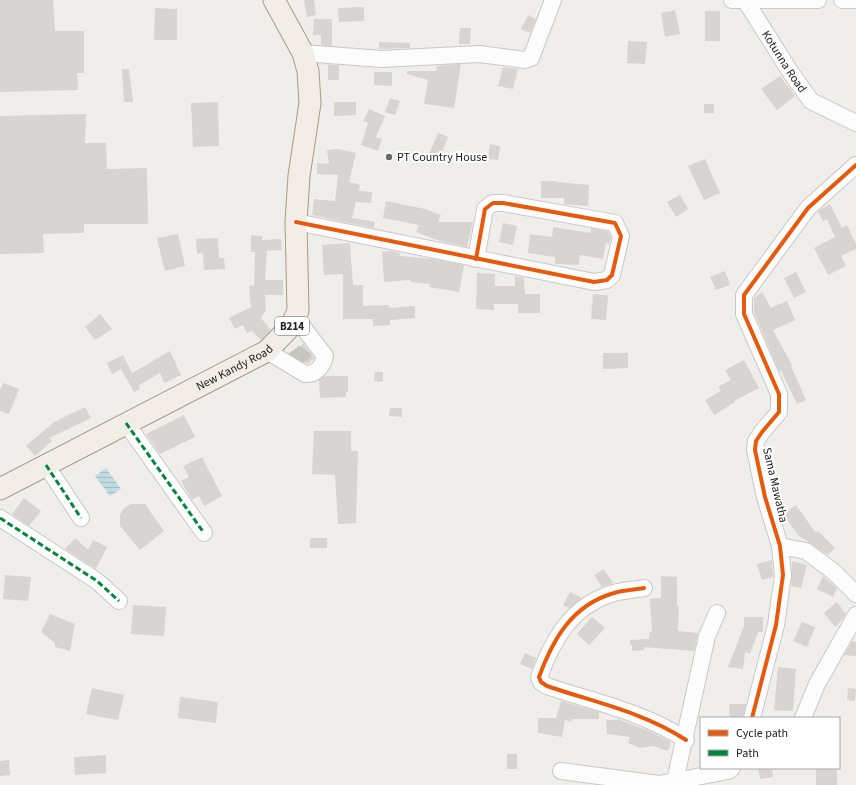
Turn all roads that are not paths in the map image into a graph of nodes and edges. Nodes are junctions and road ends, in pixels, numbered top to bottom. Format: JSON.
{"nodes":[{"id":1,"x":274,"y":0,"type":"edge"},
{"id":2,"x":553,"y":0,"type":"edge"},
{"id":3,"x":741,"y":0,"type":"edge"},
{"id":4,"x":818,"y":0,"type":"edge"},
{"id":5,"x":842,"y":0,"type":"edge"},
{"id":6,"x":856,"y":0,"type":"edge"},
{"id":7,"x":303,"y":54,"type":"junction"},
{"id":8,"x":856,"y":123,"type":"edge"},
{"id":9,"x":856,"y":165,"type":"edge"},
{"id":10,"x":296,"y":222,"type":"junction"},
{"id":11,"x":476,"y":259,"type":"junction"},
{"id":12,"x":296,"y":318,"type":"junction"},
{"id":13,"x":267,"y":351,"type":"junction"},
{"id":14,"x":126,"y":423,"type":"junction"},
{"id":15,"x":46,"y":465,"type":"junction"},
{"id":16,"x":0,"y":489,"type":"edge"},
{"id":17,"x":0,"y":518,"type":"edge"},
{"id":18,"x":81,"y":518,"type":"dead end"},
{"id":19,"x":204,"y":533,"type":"dead end"},
{"id":20,"x":780,"y":546,"type":"junction"},
{"id":21,"x":644,"y":588,"type":"dead end"},
{"id":22,"x":856,"y":594,"type":"edge"},
{"id":23,"x":119,"y":601,"type":"dead end"},
{"id":24,"x":717,"y":613,"type":"dead end"},
{"id":25,"x":856,"y":615,"type":"edge"},
{"id":26,"x":752,"y":717,"type":"edge"},
{"id":27,"x":802,"y":717,"type":"edge"},
{"id":28,"x":686,"y":740,"type":"junction"},
{"id":29,"x":731,"y":769,"type":"edge"},
{"id":30,"x":561,"y":771,"type":"dead end"},
{"id":31,"x":676,"y":783,"type":"edge"}],
"edges":[{"from":1,"to":7,"type":"main road","number":"B214"},
{"from":2,"to":7,"type":"street"},
{"from":3,"to":4,"type":"street"},
{"from":3,"to":8,"type":"street","name":"Kotunna Road"},
{"from":5,"to":6,"type":"street"},
{"from":7,"to":10,"type":"main road","number":"B214"},
{"from":9,"to":20,"type":"street","name":"Sama Mawatha"},
{"from":10,"to":11,"type":"street"},
{"from":10,"to":12,"type":"main road","number":"B214"},
{"from":11,"to":11,"type":"street"},
{"from":12,"to":13,"type":"main road","name":"New Kandy Road","number":"B214"},
{"from":12,"to":13,"type":"street"},
{"from":13,"to":14,"type":"main road","name":"New Kandy Road","number":"B214"},
{"from":14,"to":15,"type":"main road","name":"New Kandy Road","number":"B214"},
{"from":14,"to":19,"type":"street"},
{"from":15,"to":16,"type":"main road","name":"New Kandy Road","number":"B214"},
{"from":15,"to":18,"type":"street"},
{"from":17,"to":23,"type":"street"},
{"from":20,"to":22,"type":"street"},
{"from":20,"to":26,"type":"street","name":"Sama Mawatha"},
{"from":21,"to":28,"type":"street"},
{"from":24,"to":28,"type":"street"},
{"from":25,"to":27,"type":"street"},
{"from":28,"to":31,"type":"street"},
{"from":29,"to":31,"type":"street"},
{"from":30,"to":31,"type":"street"}]}
